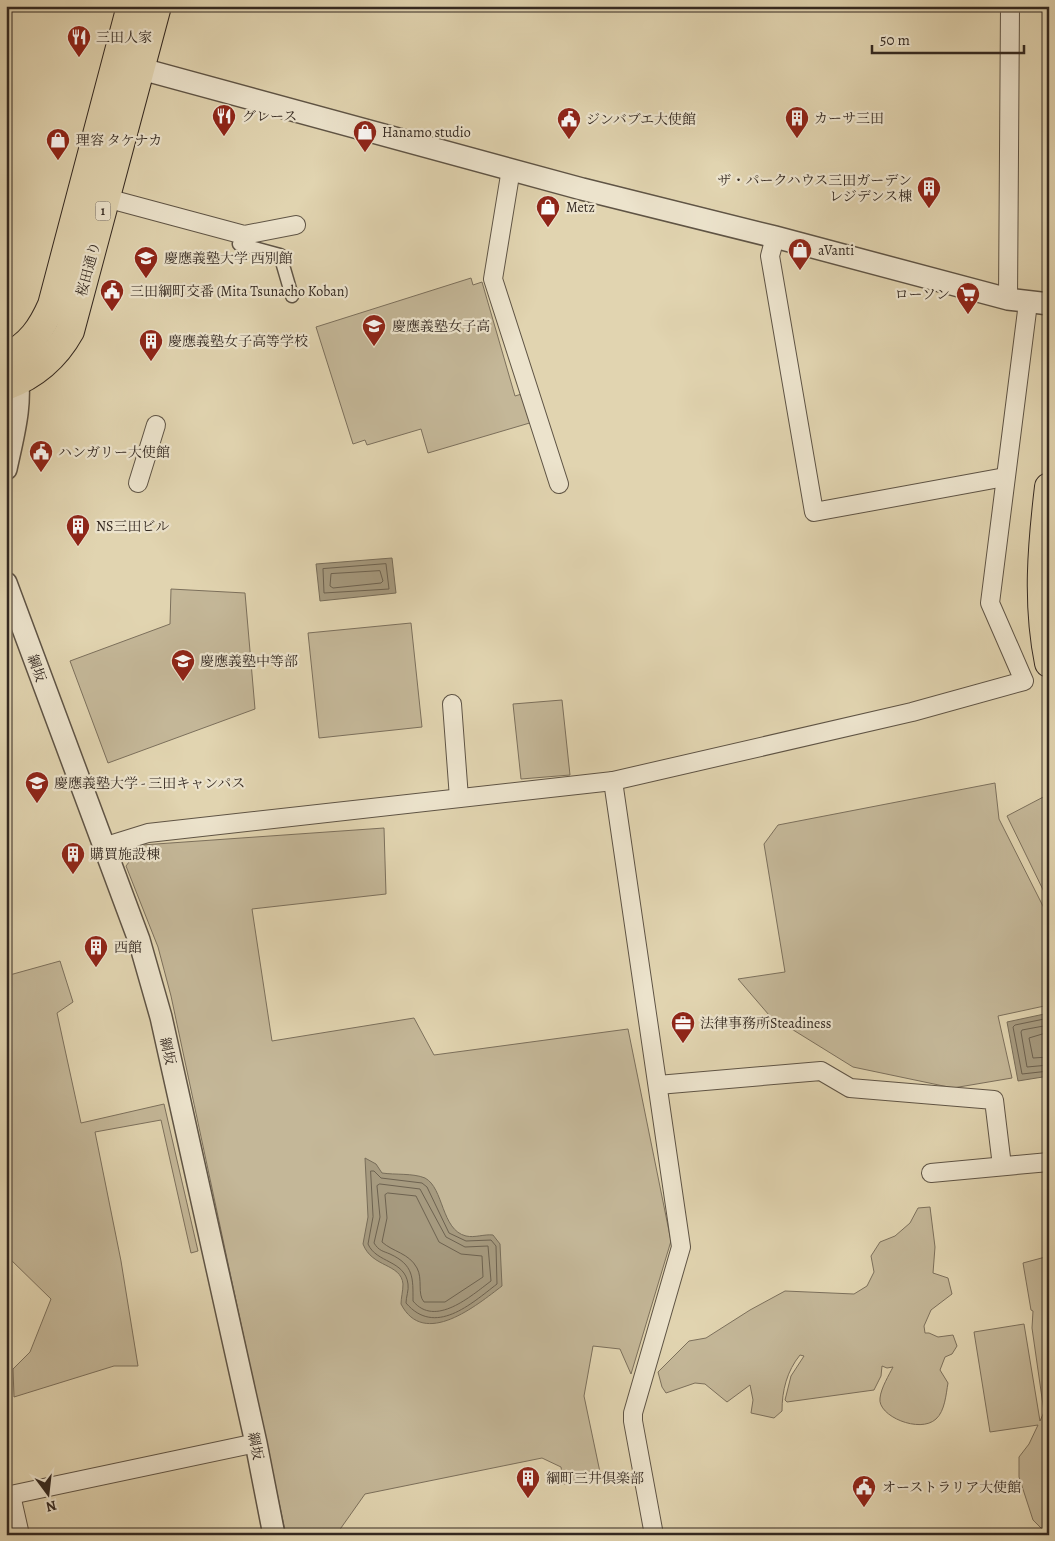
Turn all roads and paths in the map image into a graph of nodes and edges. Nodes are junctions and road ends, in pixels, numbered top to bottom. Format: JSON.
{"nodes":[{"id":1,"x":131,"y":6,"type":"edge"},
{"id":2,"x":157,"y":6,"type":"edge"},
{"id":3,"x":1010,"y":6,"type":"edge"},
{"id":4,"x":129,"y":65,"type":"junction"},
{"id":5,"x":511,"y":169,"type":"junction"},
{"id":6,"x":106,"y":198,"type":"junction"},
{"id":7,"x":296,"y":225,"type":"dead end"},
{"id":8,"x":775,"y":237,"type":"junction"},
{"id":9,"x":239,"y":244,"type":"dead end"},
{"id":10,"x":292,"y":296,"type":"dead end"},
{"id":11,"x":1028,"y":302,"type":"edge"},
{"id":12,"x":10,"y":355,"type":"edge"},
{"id":13,"x":13,"y":384,"type":"edge"},
{"id":14,"x":156,"y":425,"type":"dead end"},
{"id":15,"x":6,"y":469,"type":"edge"},
{"id":16,"x":1005,"y":477,"type":"junction"},
{"id":17,"x":138,"y":483,"type":"dead end"},
{"id":18,"x":559,"y":484,"type":"dead end"},
{"id":19,"x":1049,"y":487,"type":"edge"},
{"id":20,"x":6,"y":584,"type":"edge"},
{"id":21,"x":1049,"y":663,"type":"edge"},
{"id":22,"x":452,"y":704,"type":"dead end"},
{"id":23,"x":613,"y":782,"type":"junction"},
{"id":24,"x":459,"y":798,"type":"junction"},
{"id":25,"x":103,"y":847,"type":"junction"},
{"id":26,"x":658,"y":1085,"type":"junction"},
{"id":27,"x":1049,"y":1162,"type":"edge"},
{"id":28,"x":1002,"y":1166,"type":"junction"},
{"id":29,"x":931,"y":1173,"type":"dead end"},
{"id":30,"x":256,"y":1443,"type":"junction"},
{"id":31,"x":8,"y":1495,"type":"edge"},
{"id":32,"x":20,"y":1535,"type":"edge"},
{"id":33,"x":274,"y":1535,"type":"edge"},
{"id":34,"x":654,"y":1535,"type":"edge"}],
"edges":[{"from":1,"to":4,"type":"highway","name":"桜田通り","number":"1"},
{"from":2,"to":4,"type":"highway","name":"桜田通り","number":"1"},
{"from":3,"to":11,"type":"street"},
{"from":4,"to":5,"type":"street"},
{"from":4,"to":6,"type":"highway","name":"桜田通り","number":"1"},
{"from":4,"to":12,"type":"highway","name":"桜田通り","number":"1"},
{"from":5,"to":8,"type":"street"},
{"from":5,"to":18,"type":"street"},
{"from":6,"to":7,"type":"street"},
{"from":6,"to":13,"type":"highway","name":"桜田通り","number":"1"},
{"from":8,"to":11,"type":"street"},
{"from":8,"to":16,"type":"street"},
{"from":9,"to":10,"type":"street"},
{"from":11,"to":16,"type":"street"},
{"from":12,"to":13,"type":"street"},
{"from":13,"to":15,"type":"street"},
{"from":14,"to":17,"type":"street"},
{"from":16,"to":23,"type":"street"},
{"from":19,"to":21,"type":"highway"},
{"from":20,"to":25,"type":"street","name":"綱坂"},
{"from":22,"to":24,"type":"street"},
{"from":23,"to":24,"type":"street"},
{"from":23,"to":26,"type":"street"},
{"from":24,"to":25,"type":"street"},
{"from":25,"to":30,"type":"street","name":"綱坂"},
{"from":26,"to":28,"type":"street"},
{"from":26,"to":34,"type":"street"},
{"from":27,"to":28,"type":"street"},
{"from":28,"to":29,"type":"street"},
{"from":30,"to":31,"type":"street"},
{"from":30,"to":33,"type":"street","name":"綱坂"},
{"from":31,"to":32,"type":"street"}]}
